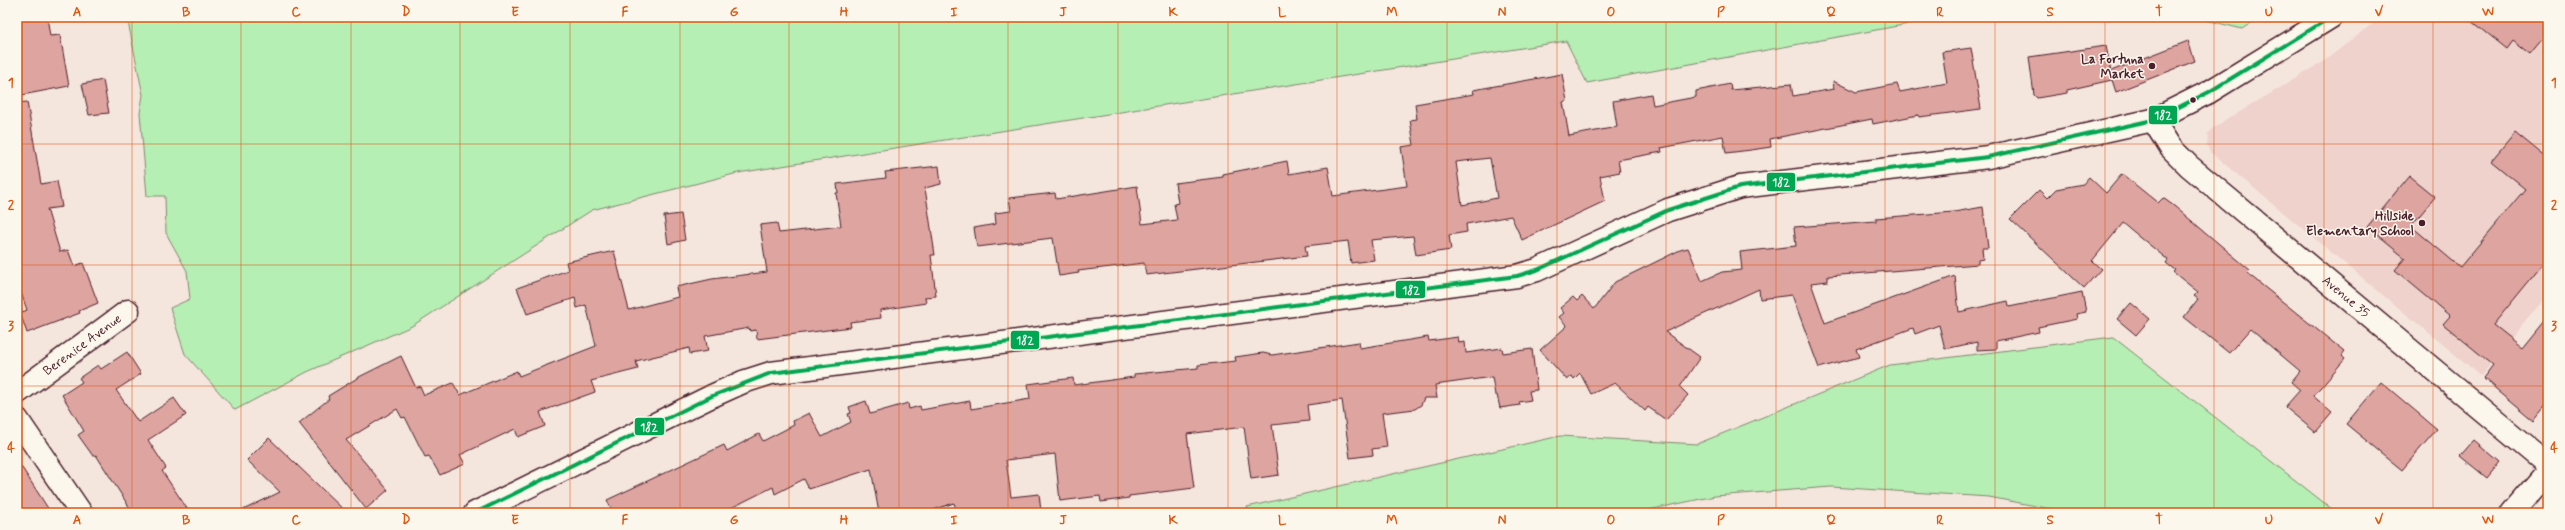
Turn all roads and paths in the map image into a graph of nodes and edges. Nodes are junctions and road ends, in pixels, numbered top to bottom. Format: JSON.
{"nodes":[{"id":1,"x":2331,"y":17,"type":"edge"},
{"id":2,"x":2153,"y":120,"type":"junction"},
{"id":3,"x":128,"y":311,"type":"dead end"},
{"id":4,"x":17,"y":393,"type":"edge"},
{"id":5,"x":17,"y":419,"type":"edge"},
{"id":6,"x":2548,"y":465,"type":"edge"},
{"id":7,"x":2548,"y":470,"type":"edge"},
{"id":8,"x":81,"y":513,"type":"edge"},
{"id":9,"x":475,"y":513,"type":"edge"},
{"id":10,"x":2512,"y":513,"type":"edge"}],
"edges":[{"from":1,"to":2,"type":"street"},
{"from":2,"to":6,"type":"street","name":"Avenue 35"},
{"from":2,"to":9,"type":"street"},
{"from":3,"to":4,"type":"street","name":"Berenice Avenue"},
{"from":5,"to":8,"type":"street"},
{"from":7,"to":10,"type":"street"}]}
